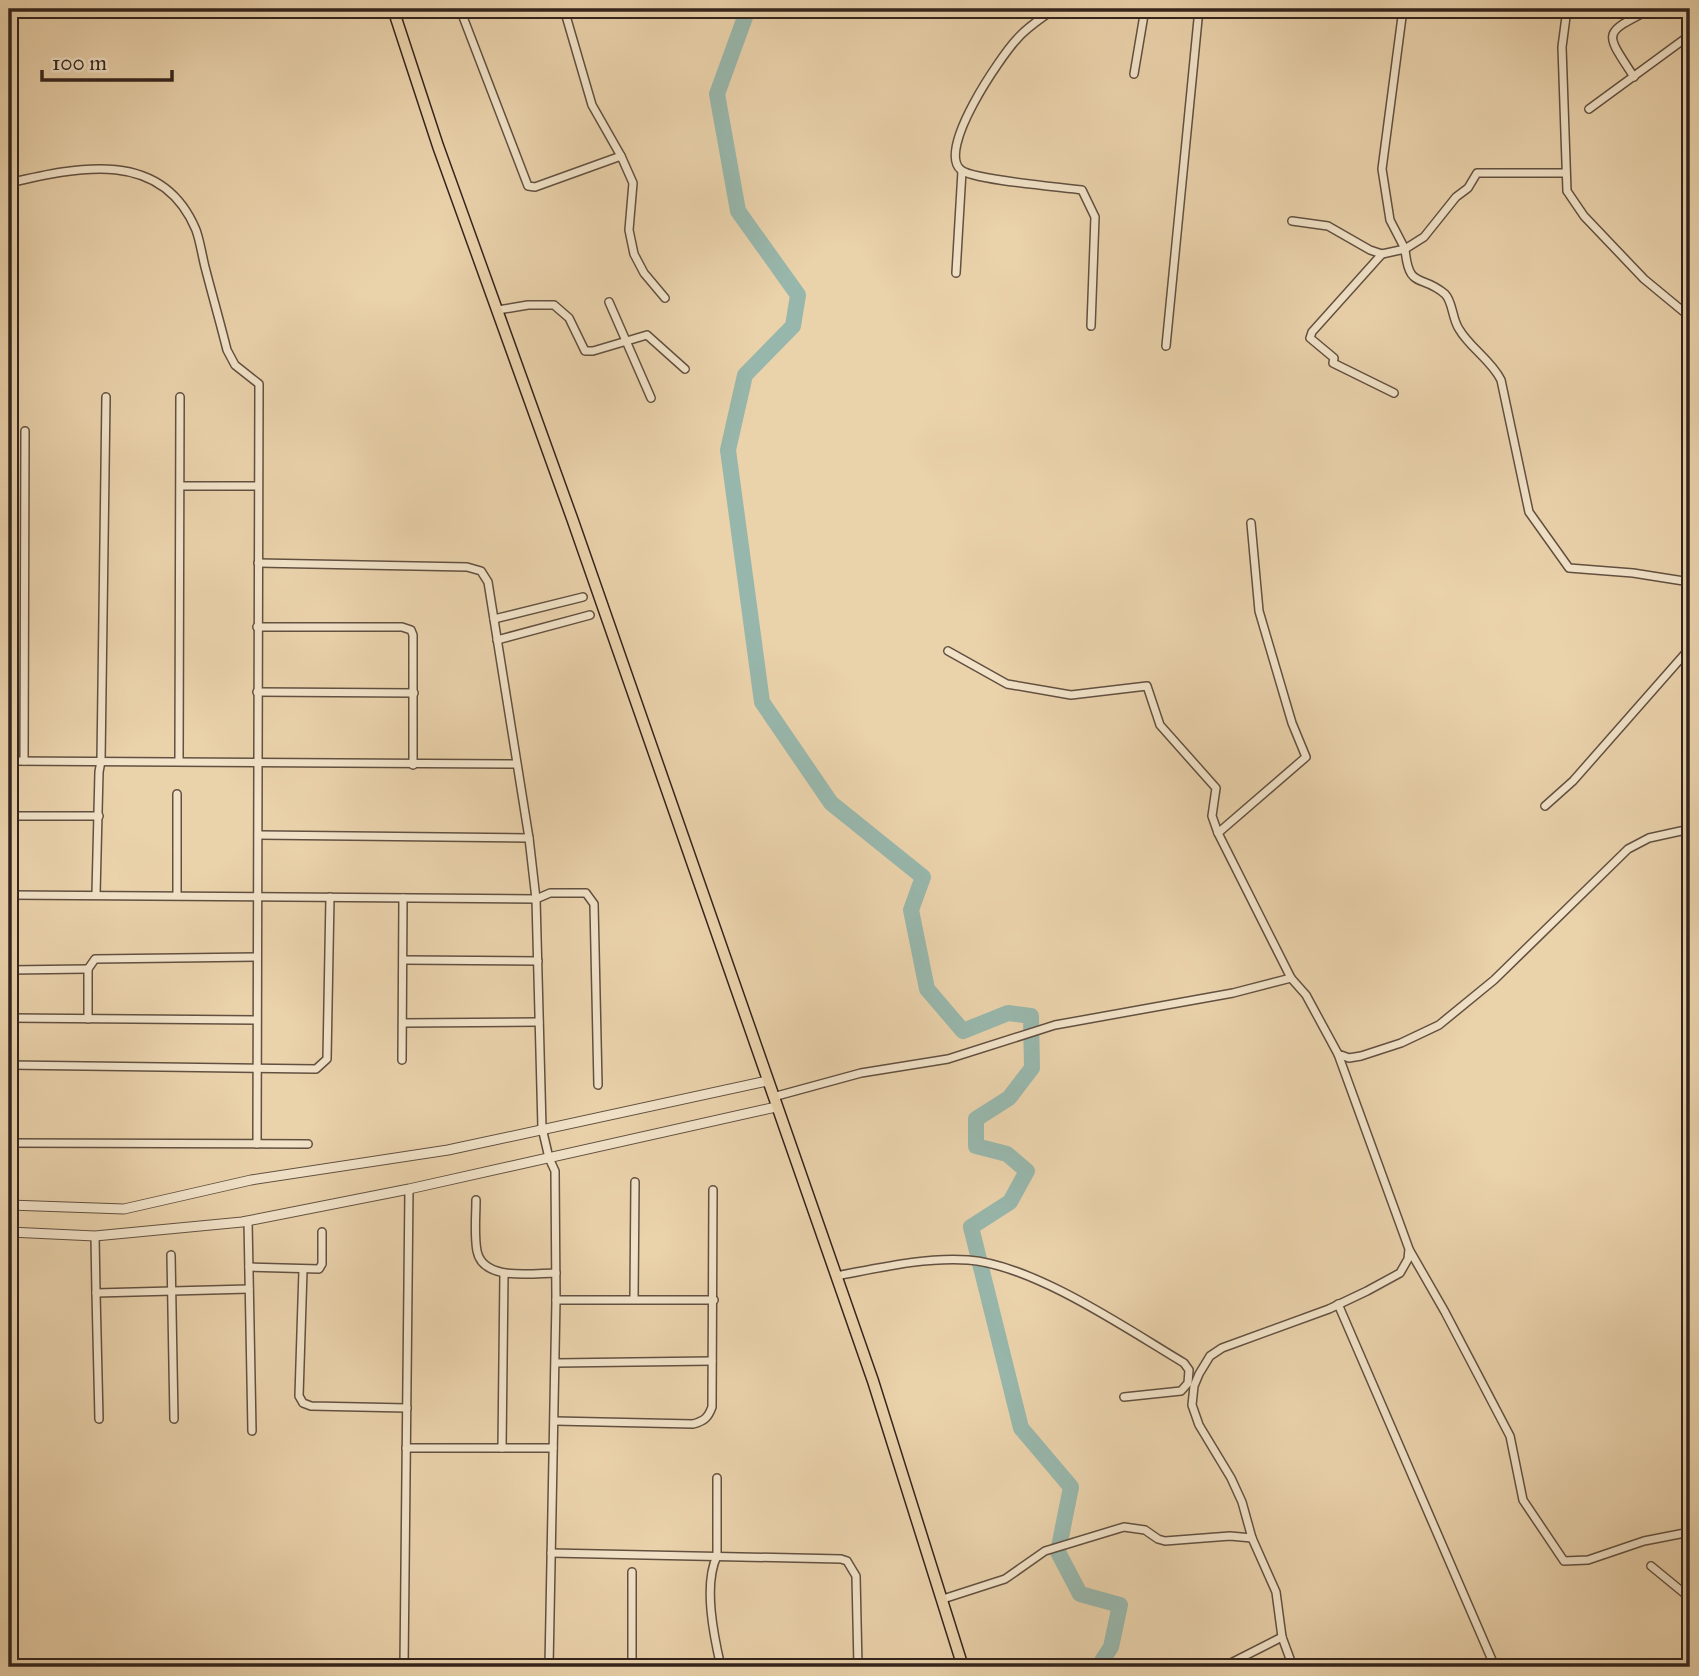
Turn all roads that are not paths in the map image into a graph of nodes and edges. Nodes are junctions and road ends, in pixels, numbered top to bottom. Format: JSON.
{"nodes":[{"id":1,"x":393,"y":9,"type":"edge"},
{"id":2,"x":460,"y":9,"type":"edge"},
{"id":3,"x":564,"y":9,"type":"edge"},
{"id":4,"x":1054,"y":9,"type":"edge"},
{"id":5,"x":1145,"y":9,"type":"edge"},
{"id":6,"x":1199,"y":9,"type":"edge"},
{"id":7,"x":1403,"y":9,"type":"edge"},
{"id":8,"x":1567,"y":9,"type":"edge"},
{"id":9,"x":1651,"y":9,"type":"edge"},
{"id":10,"x":1690,"y":35,"type":"edge"},
{"id":11,"x":1134,"y":74,"type":"dead end"},
{"id":12,"x":1634,"y":77,"type":"junction"},
{"id":13,"x":1589,"y":108,"type":"dead end"},
{"id":14,"x":621,"y":156,"type":"junction"},
{"id":15,"x":962,"y":171,"type":"junction"},
{"id":16,"x":1565,"y":173,"type":"junction"},
{"id":17,"x":9,"y":183,"type":"edge"},
{"id":18,"x":1292,"y":221,"type":"dead end"},
{"id":19,"x":1405,"y":249,"type":"junction"},
{"id":20,"x":1382,"y":254,"type":"junction"},
{"id":21,"x":956,"y":273,"type":"dead end"},
{"id":22,"x":665,"y":298,"type":"dead end"},
{"id":23,"x":610,"y":302,"type":"dead end"},
{"id":24,"x":498,"y":310,"type":"junction"},
{"id":25,"x":1690,"y":317,"type":"edge"},
{"id":26,"x":1091,"y":326,"type":"dead end"},
{"id":27,"x":628,"y":340,"type":"junction"},
{"id":28,"x":1166,"y":346,"type":"dead end"},
{"id":29,"x":684,"y":369,"type":"dead end"},
{"id":30,"x":1394,"y":393,"type":"dead end"},
{"id":31,"x":106,"y":397,"type":"dead end"},
{"id":32,"x":180,"y":397,"type":"dead end"},
{"id":33,"x":651,"y":398,"type":"dead end"},
{"id":34,"x":24,"y":431,"type":"dead end"},
{"id":35,"x":182,"y":486,"type":"junction"},
{"id":36,"x":257,"y":486,"type":"junction"},
{"id":37,"x":1251,"y":523,"type":"dead end"},
{"id":38,"x":258,"y":563,"type":"junction"},
{"id":39,"x":1690,"y":582,"type":"edge"},
{"id":40,"x":583,"y":597,"type":"dead end"},
{"id":41,"x":590,"y":615,"type":"dead end"},
{"id":42,"x":494,"y":619,"type":"junction"},
{"id":43,"x":257,"y":627,"type":"junction"},
{"id":44,"x":498,"y":640,"type":"junction"},
{"id":45,"x":1690,"y":648,"type":"edge"},
{"id":46,"x":948,"y":651,"type":"dead end"},
{"id":47,"x":257,"y":692,"type":"junction"},
{"id":48,"x":414,"y":693,"type":"junction"},
{"id":49,"x":9,"y":761,"type":"edge"},
{"id":50,"x":24,"y":761,"type":"junction"},
{"id":51,"x":101,"y":761,"type":"junction"},
{"id":52,"x":179,"y":761,"type":"junction"},
{"id":53,"x":260,"y":762,"type":"junction"},
{"id":54,"x":516,"y":764,"type":"junction"},
{"id":55,"x":413,"y":765,"type":"junction"},
{"id":56,"x":177,"y":794,"type":"dead end"},
{"id":57,"x":1545,"y":806,"type":"dead end"},
{"id":58,"x":9,"y":816,"type":"edge"},
{"id":59,"x":99,"y":816,"type":"junction"},
{"id":60,"x":1690,"y":829,"type":"edge"},
{"id":61,"x":1218,"y":833,"type":"junction"},
{"id":62,"x":259,"y":835,"type":"junction"},
{"id":63,"x":529,"y":838,"type":"junction"},
{"id":64,"x":96,"y":894,"type":"junction"},
{"id":65,"x":9,"y":895,"type":"edge"},
{"id":66,"x":177,"y":895,"type":"junction"},
{"id":67,"x":257,"y":895,"type":"junction"},
{"id":68,"x":330,"y":897,"type":"junction"},
{"id":69,"x":403,"y":898,"type":"junction"},
{"id":70,"x":536,"y":899,"type":"junction"},
{"id":71,"x":257,"y":957,"type":"junction"},
{"id":72,"x":403,"y":960,"type":"junction"},
{"id":73,"x":538,"y":961,"type":"junction"},
{"id":74,"x":9,"y":970,"type":"edge"},
{"id":75,"x":88,"y":970,"type":"junction"},
{"id":76,"x":1292,"y":978,"type":"junction"},
{"id":77,"x":9,"y":1017,"type":"edge"},
{"id":78,"x":88,"y":1019,"type":"junction"},
{"id":79,"x":256,"y":1020,"type":"junction"},
{"id":80,"x":539,"y":1022,"type":"junction"},
{"id":81,"x":403,"y":1023,"type":"junction"},
{"id":82,"x":1338,"y":1054,"type":"junction"},
{"id":83,"x":402,"y":1060,"type":"dead end"},
{"id":84,"x":9,"y":1065,"type":"edge"},
{"id":85,"x":257,"y":1068,"type":"junction"},
{"id":86,"x":767,"y":1081,"type":"junction"},
{"id":87,"x":598,"y":1085,"type":"dead end"},
{"id":88,"x":775,"y":1102,"type":"junction"},
{"id":89,"x":542,"y":1128,"type":"junction"},
{"id":90,"x":9,"y":1143,"type":"edge"},
{"id":91,"x":257,"y":1144,"type":"junction"},
{"id":92,"x":308,"y":1144,"type":"dead end"},
{"id":93,"x":549,"y":1158,"type":"junction"},
{"id":94,"x":635,"y":1182,"type":"dead end"},
{"id":95,"x":409,"y":1189,"type":"junction"},
{"id":96,"x":713,"y":1190,"type":"dead end"},
{"id":97,"x":476,"y":1200,"type":"dead end"},
{"id":98,"x":9,"y":1205,"type":"edge"},
{"id":99,"x":248,"y":1221,"type":"junction"},
{"id":100,"x":9,"y":1232,"type":"edge"},
{"id":101,"x":322,"y":1232,"type":"dead end"},
{"id":102,"x":95,"y":1236,"type":"junction"},
{"id":103,"x":1409,"y":1249,"type":"junction"},
{"id":104,"x":171,"y":1255,"type":"dead end"},
{"id":105,"x":249,"y":1267,"type":"junction"},
{"id":106,"x":303,"y":1270,"type":"junction"},
{"id":107,"x":503,"y":1273,"type":"junction"},
{"id":108,"x":556,"y":1273,"type":"junction"},
{"id":109,"x":836,"y":1276,"type":"junction"},
{"id":110,"x":249,"y":1289,"type":"junction"},
{"id":111,"x":172,"y":1291,"type":"junction"},
{"id":112,"x":96,"y":1293,"type":"junction"},
{"id":113,"x":634,"y":1299,"type":"junction"},
{"id":114,"x":556,"y":1300,"type":"junction"},
{"id":115,"x":714,"y":1300,"type":"junction"},
{"id":116,"x":1338,"y":1304,"type":"junction"},
{"id":117,"x":712,"y":1362,"type":"junction"},
{"id":118,"x":555,"y":1363,"type":"junction"},
{"id":119,"x":1124,"y":1397,"type":"dead end"},
{"id":120,"x":407,"y":1408,"type":"junction"},
{"id":121,"x":99,"y":1419,"type":"dead end"},
{"id":122,"x":174,"y":1419,"type":"dead end"},
{"id":123,"x":555,"y":1421,"type":"junction"},
{"id":124,"x":251,"y":1431,"type":"dead end"},
{"id":125,"x":406,"y":1448,"type":"junction"},
{"id":126,"x":502,"y":1448,"type":"junction"},
{"id":127,"x":553,"y":1448,"type":"junction"},
{"id":128,"x":717,"y":1478,"type":"dead end"},
{"id":129,"x":1690,"y":1532,"type":"edge"},
{"id":130,"x":1252,"y":1538,"type":"junction"},
{"id":131,"x":551,"y":1553,"type":"junction"},
{"id":132,"x":717,"y":1556,"type":"junction"},
{"id":133,"x":1651,"y":1566,"type":"dead end"},
{"id":134,"x":632,"y":1572,"type":"dead end"},
{"id":135,"x":1690,"y":1598,"type":"edge"},
{"id":136,"x":943,"y":1599,"type":"junction"},
{"id":137,"x":1282,"y":1637,"type":"junction"},
{"id":138,"x":404,"y":1667,"type":"edge"},
{"id":139,"x":549,"y":1667,"type":"edge"},
{"id":140,"x":632,"y":1667,"type":"edge"},
{"id":141,"x":721,"y":1667,"type":"edge"},
{"id":142,"x":858,"y":1667,"type":"edge"},
{"id":143,"x":963,"y":1667,"type":"edge"},
{"id":144,"x":1223,"y":1667,"type":"edge"},
{"id":145,"x":1293,"y":1667,"type":"edge"},
{"id":146,"x":1495,"y":1667,"type":"edge"}],
"edges":[{"from":1,"to":24,"type":"main road"},
{"from":2,"to":14,"type":"street"},
{"from":3,"to":14,"type":"street"},
{"from":4,"to":15,"type":"street"},
{"from":5,"to":11,"type":"street"},
{"from":6,"to":28,"type":"street"},
{"from":7,"to":19,"type":"street"},
{"from":8,"to":16,"type":"street"},
{"from":9,"to":12,"type":"street"},
{"from":10,"to":12,"type":"street"},
{"from":12,"to":13,"type":"street"},
{"from":14,"to":22,"type":"street"},
{"from":15,"to":21,"type":"street"},
{"from":15,"to":26,"type":"street"},
{"from":16,"to":19,"type":"street"},
{"from":16,"to":25,"type":"street"},
{"from":17,"to":36,"type":"street"},
{"from":18,"to":20,"type":"street"},
{"from":19,"to":20,"type":"street"},
{"from":19,"to":39,"type":"street"},
{"from":20,"to":30,"type":"street"},
{"from":23,"to":27,"type":"street"},
{"from":24,"to":27,"type":"street"},
{"from":24,"to":86,"type":"main road"},
{"from":27,"to":29,"type":"street"},
{"from":27,"to":33,"type":"street"},
{"from":31,"to":51,"type":"street"},
{"from":32,"to":35,"type":"street"},
{"from":34,"to":50,"type":"street"},
{"from":35,"to":36,"type":"street"},
{"from":35,"to":52,"type":"street"},
{"from":36,"to":38,"type":"street"},
{"from":37,"to":61,"type":"street"},
{"from":38,"to":42,"type":"street"},
{"from":38,"to":43,"type":"street"},
{"from":40,"to":42,"type":"street"},
{"from":41,"to":44,"type":"street"},
{"from":42,"to":44,"type":"street"},
{"from":43,"to":47,"type":"street"},
{"from":43,"to":48,"type":"street"},
{"from":44,"to":54,"type":"street"},
{"from":45,"to":57,"type":"street"},
{"from":46,"to":61,"type":"street"},
{"from":47,"to":48,"type":"street"},
{"from":47,"to":53,"type":"street"},
{"from":48,"to":55,"type":"street"},
{"from":49,"to":50,"type":"street"},
{"from":50,"to":51,"type":"street"},
{"from":51,"to":52,"type":"street"},
{"from":51,"to":59,"type":"street"},
{"from":52,"to":53,"type":"street"},
{"from":53,"to":55,"type":"street"},
{"from":53,"to":62,"type":"street"},
{"from":54,"to":55,"type":"street"},
{"from":54,"to":63,"type":"street"},
{"from":56,"to":66,"type":"street"},
{"from":58,"to":59,"type":"street"},
{"from":59,"to":64,"type":"street"},
{"from":60,"to":82,"type":"street"},
{"from":61,"to":76,"type":"street"},
{"from":62,"to":63,"type":"street"},
{"from":62,"to":67,"type":"street"},
{"from":63,"to":70,"type":"street"},
{"from":64,"to":65,"type":"street"},
{"from":64,"to":66,"type":"street"},
{"from":66,"to":67,"type":"street"},
{"from":67,"to":68,"type":"street"},
{"from":67,"to":71,"type":"street"},
{"from":68,"to":69,"type":"street"},
{"from":68,"to":85,"type":"street"},
{"from":69,"to":70,"type":"street"},
{"from":69,"to":72,"type":"street"},
{"from":70,"to":73,"type":"street"},
{"from":70,"to":87,"type":"street"},
{"from":71,"to":75,"type":"street"},
{"from":71,"to":79,"type":"street"},
{"from":72,"to":73,"type":"street"},
{"from":72,"to":81,"type":"street"},
{"from":73,"to":80,"type":"street"},
{"from":74,"to":75,"type":"street"},
{"from":75,"to":78,"type":"street"},
{"from":76,"to":82,"type":"street"},
{"from":76,"to":88,"type":"street"},
{"from":77,"to":78,"type":"street"},
{"from":78,"to":79,"type":"street"},
{"from":79,"to":85,"type":"street"},
{"from":80,"to":81,"type":"street"},
{"from":80,"to":89,"type":"street"},
{"from":81,"to":83,"type":"street"},
{"from":82,"to":103,"type":"street"},
{"from":84,"to":85,"type":"street"},
{"from":85,"to":91,"type":"street"},
{"from":86,"to":88,"type":"main road"},
{"from":86,"to":89,"type":"street"},
{"from":88,"to":93,"type":"street"},
{"from":88,"to":109,"type":"main road"},
{"from":89,"to":93,"type":"street"},
{"from":89,"to":98,"type":"street"},
{"from":90,"to":91,"type":"street"},
{"from":91,"to":92,"type":"street"},
{"from":93,"to":95,"type":"street"},
{"from":93,"to":108,"type":"street"},
{"from":94,"to":113,"type":"street"},
{"from":95,"to":99,"type":"street"},
{"from":95,"to":120,"type":"street"},
{"from":96,"to":115,"type":"street"},
{"from":97,"to":107,"type":"street"},
{"from":99,"to":102,"type":"street"},
{"from":99,"to":105,"type":"street"},
{"from":100,"to":102,"type":"street"},
{"from":101,"to":106,"type":"street"},
{"from":102,"to":112,"type":"street"},
{"from":103,"to":116,"type":"street"},
{"from":103,"to":129,"type":"street"},
{"from":104,"to":111,"type":"street"},
{"from":105,"to":106,"type":"street"},
{"from":105,"to":110,"type":"street"},
{"from":106,"to":120,"type":"street"},
{"from":107,"to":108,"type":"street"},
{"from":107,"to":126,"type":"street"},
{"from":108,"to":114,"type":"street"},
{"from":109,"to":119,"type":"street"},
{"from":109,"to":136,"type":"main road"},
{"from":110,"to":111,"type":"street"},
{"from":110,"to":124,"type":"street"},
{"from":111,"to":112,"type":"street"},
{"from":111,"to":122,"type":"street"},
{"from":112,"to":121,"type":"street"},
{"from":113,"to":114,"type":"street"},
{"from":113,"to":115,"type":"street"},
{"from":114,"to":118,"type":"street"},
{"from":115,"to":117,"type":"street"},
{"from":116,"to":130,"type":"street"},
{"from":116,"to":146,"type":"street"},
{"from":117,"to":118,"type":"street"},
{"from":117,"to":123,"type":"street"},
{"from":118,"to":123,"type":"street"},
{"from":120,"to":125,"type":"street"},
{"from":123,"to":127,"type":"street"},
{"from":125,"to":126,"type":"street"},
{"from":125,"to":138,"type":"street"},
{"from":126,"to":127,"type":"street"},
{"from":127,"to":131,"type":"street"},
{"from":128,"to":132,"type":"street"},
{"from":130,"to":136,"type":"street"},
{"from":130,"to":137,"type":"street"},
{"from":131,"to":132,"type":"street"},
{"from":131,"to":139,"type":"street"},
{"from":132,"to":141,"type":"street"},
{"from":132,"to":142,"type":"street"},
{"from":133,"to":135,"type":"street"},
{"from":134,"to":140,"type":"street"},
{"from":136,"to":143,"type":"main road"},
{"from":137,"to":144,"type":"street"},
{"from":137,"to":145,"type":"street"}]}
